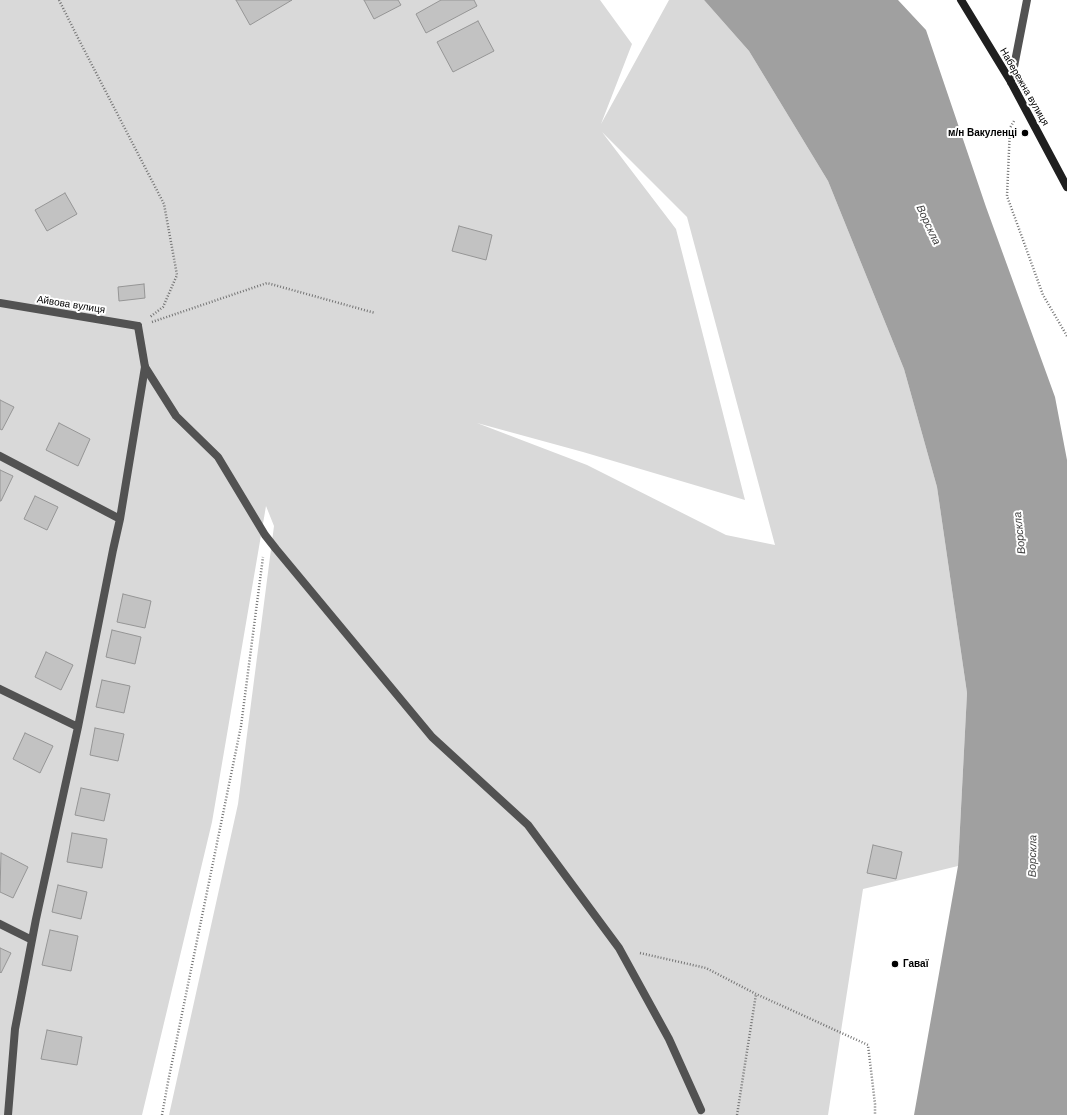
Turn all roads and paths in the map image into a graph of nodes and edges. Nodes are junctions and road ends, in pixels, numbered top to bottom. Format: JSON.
{"nodes":[{"id":1,"x":59,"y":0,"type":"edge"},
{"id":2,"x":961,"y":0,"type":"edge"},
{"id":3,"x":1027,"y":0,"type":"edge"},
{"id":4,"x":1011,"y":82,"type":"junction"},
{"id":5,"x":1023,"y":103,"type":"junction"},
{"id":6,"x":1067,"y":186,"type":"edge"},
{"id":7,"x":0,"y":303,"type":"edge"},
{"id":8,"x":375,"y":313,"type":"dead end"},
{"id":9,"x":138,"y":326,"type":"junction"},
{"id":10,"x":1067,"y":336,"type":"edge"},
{"id":11,"x":145,"y":367,"type":"junction"},
{"id":12,"x":0,"y":456,"type":"edge"},
{"id":13,"x":120,"y":519,"type":"junction"},
{"id":14,"x":265,"y":535,"type":"junction"},
{"id":15,"x":0,"y":689,"type":"edge"},
{"id":16,"x":78,"y":727,"type":"junction"},
{"id":17,"x":0,"y":924,"type":"edge"},
{"id":18,"x":32,"y":940,"type":"junction"},
{"id":19,"x":619,"y":948,"type":"junction"},
{"id":20,"x":756,"y":994,"type":"junction"},
{"id":21,"x":701,"y":1110,"type":"dead end"},
{"id":22,"x":8,"y":1115,"type":"edge"},
{"id":23,"x":162,"y":1115,"type":"edge"},
{"id":24,"x":737,"y":1115,"type":"edge"},
{"id":25,"x":874,"y":1115,"type":"edge"}],
"edges":[{"from":1,"to":9,"type":"path"},
{"from":2,"to":4,"type":"street","name":"Набережна вулиця"},
{"from":3,"to":4,"type":"street"},
{"from":4,"to":5,"type":"street","name":"Набережна вулиця"},
{"from":5,"to":6,"type":"street","name":"Набережна вулиця"},
{"from":5,"to":10,"type":"path"},
{"from":7,"to":9,"type":"street","name":"Айвова вулиця"},
{"from":8,"to":9,"type":"path"},
{"from":9,"to":11,"type":"street"},
{"from":11,"to":13,"type":"street"},
{"from":11,"to":14,"type":"street"},
{"from":12,"to":13,"type":"street"},
{"from":13,"to":16,"type":"street"},
{"from":14,"to":19,"type":"street"},
{"from":14,"to":23,"type":"path"},
{"from":15,"to":16,"type":"street"},
{"from":16,"to":18,"type":"street"},
{"from":17,"to":18,"type":"street"},
{"from":18,"to":22,"type":"street"},
{"from":19,"to":20,"type":"path"},
{"from":19,"to":21,"type":"street"},
{"from":20,"to":24,"type":"path"},
{"from":20,"to":25,"type":"path"}]}
